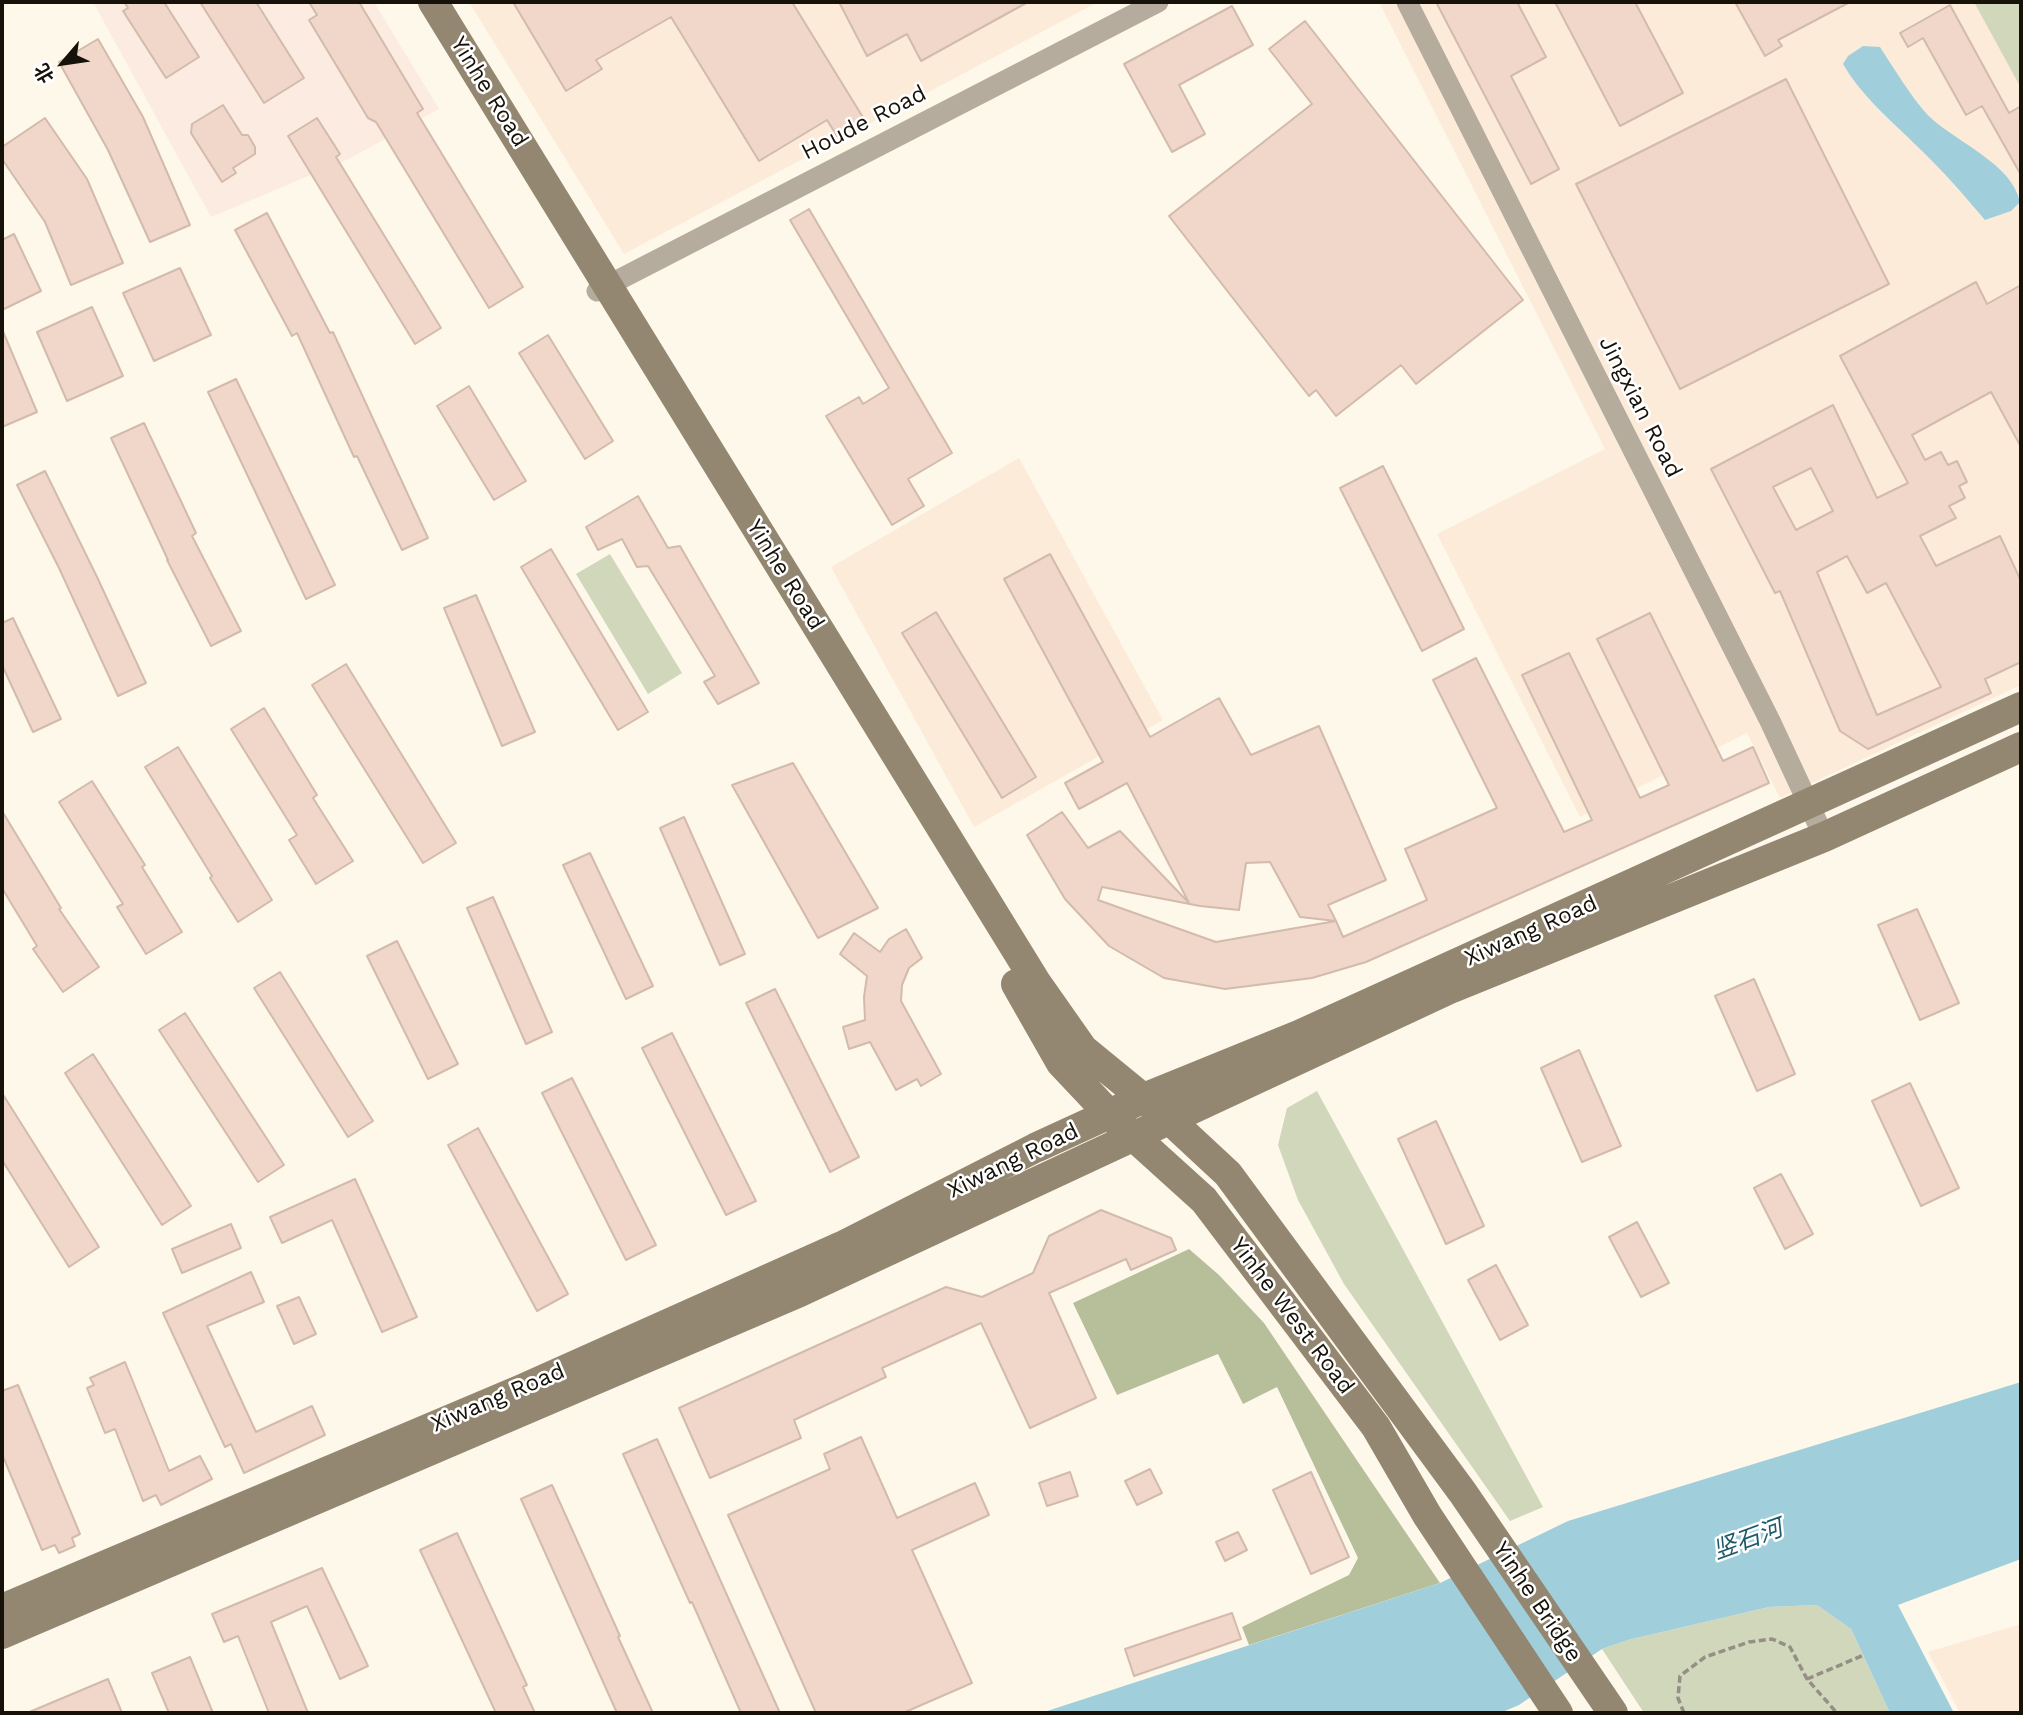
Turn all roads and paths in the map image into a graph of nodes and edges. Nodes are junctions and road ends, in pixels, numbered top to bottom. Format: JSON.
{"nodes":[{"id":1,"x":414,"y":2,"type":"edge"},
{"id":2,"x":433,"y":2,"type":"edge"},
{"id":3,"x":1158,"y":2,"type":"edge"},
{"id":4,"x":1407,"y":2,"type":"edge"},
{"id":5,"x":601,"y":289,"type":"junction"},
{"id":6,"x":2021,"y":707,"type":"edge"},
{"id":7,"x":2021,"y":747,"type":"edge"},
{"id":8,"x":1810,"y":805,"type":"junction"},
{"id":9,"x":1824,"y":837,"type":"junction"},
{"id":10,"x":1144,"y":1098,"type":"junction"},
{"id":11,"x":1110,"y":1115,"type":"junction"},
{"id":12,"x":1171,"y":1121,"type":"junction"},
{"id":13,"x":1135,"y":1135,"type":"junction"},
{"id":14,"x":1463,"y":1493,"type":"joint"},
{"id":15,"x":1427,"y":1515,"type":"joint"},
{"id":16,"x":2,"y":1609,"type":"edge"},
{"id":17,"x":2,"y":1634,"type":"edge"},
{"id":18,"x":1864,"y":1655,"type":"dead end"},
{"id":19,"x":1807,"y":1679,"type":"junction"},
{"id":20,"x":1612,"y":1712,"type":"edge"},
{"id":21,"x":1558,"y":1713,"type":"edge"},
{"id":22,"x":1684,"y":1713,"type":"edge"},
{"id":23,"x":1838,"y":1713,"type":"edge"}],
"edges":[{"from":1,"to":5,"type":"main road","name":"Yinhe Road"},
{"from":2,"to":5,"type":"main road","name":"Yinhe Road"},
{"from":3,"to":5,"type":"street","name":"Houde Road"},
{"from":4,"to":8,"type":"street","name":"Jingxian Road"},
{"from":5,"to":10,"type":"main road","name":"Yinhe Road"},
{"from":5,"to":11,"type":"main road","name":"Yinhe Road"},
{"from":6,"to":8,"type":"main road","name":"Xiwang Road"},
{"from":7,"to":9,"type":"main road","name":"Xiwang Road"},
{"from":8,"to":9,"type":"street","name":"Jingxian Road"},
{"from":8,"to":10,"type":"main road","name":"Xiwang Road"},
{"from":9,"to":12,"type":"main road","name":"Xiwang Road"},
{"from":10,"to":11,"type":"main road","name":"Xiwang Road"},
{"from":10,"to":12,"type":"main road","name":"Yinhe Road"},
{"from":11,"to":13,"type":"main road","name":"Yinhe Road"},
{"from":11,"to":16,"type":"main road","name":"Xiwang Road"},
{"from":12,"to":13,"type":"main road","name":"Xiwang Road"},
{"from":12,"to":14,"type":"main road","name":"Yinhe West Road"},
{"from":13,"to":15,"type":"main road","name":"Yinhe West Road"},
{"from":13,"to":17,"type":"main road","name":"Xiwang Road"},
{"from":14,"to":20,"type":"main road","name":"Yinhe Bridge"},
{"from":15,"to":21,"type":"main road","name":"Yinhe Bridge"},
{"from":18,"to":19,"type":"path"},
{"from":19,"to":22,"type":"path"},
{"from":19,"to":23,"type":"path"}]}
